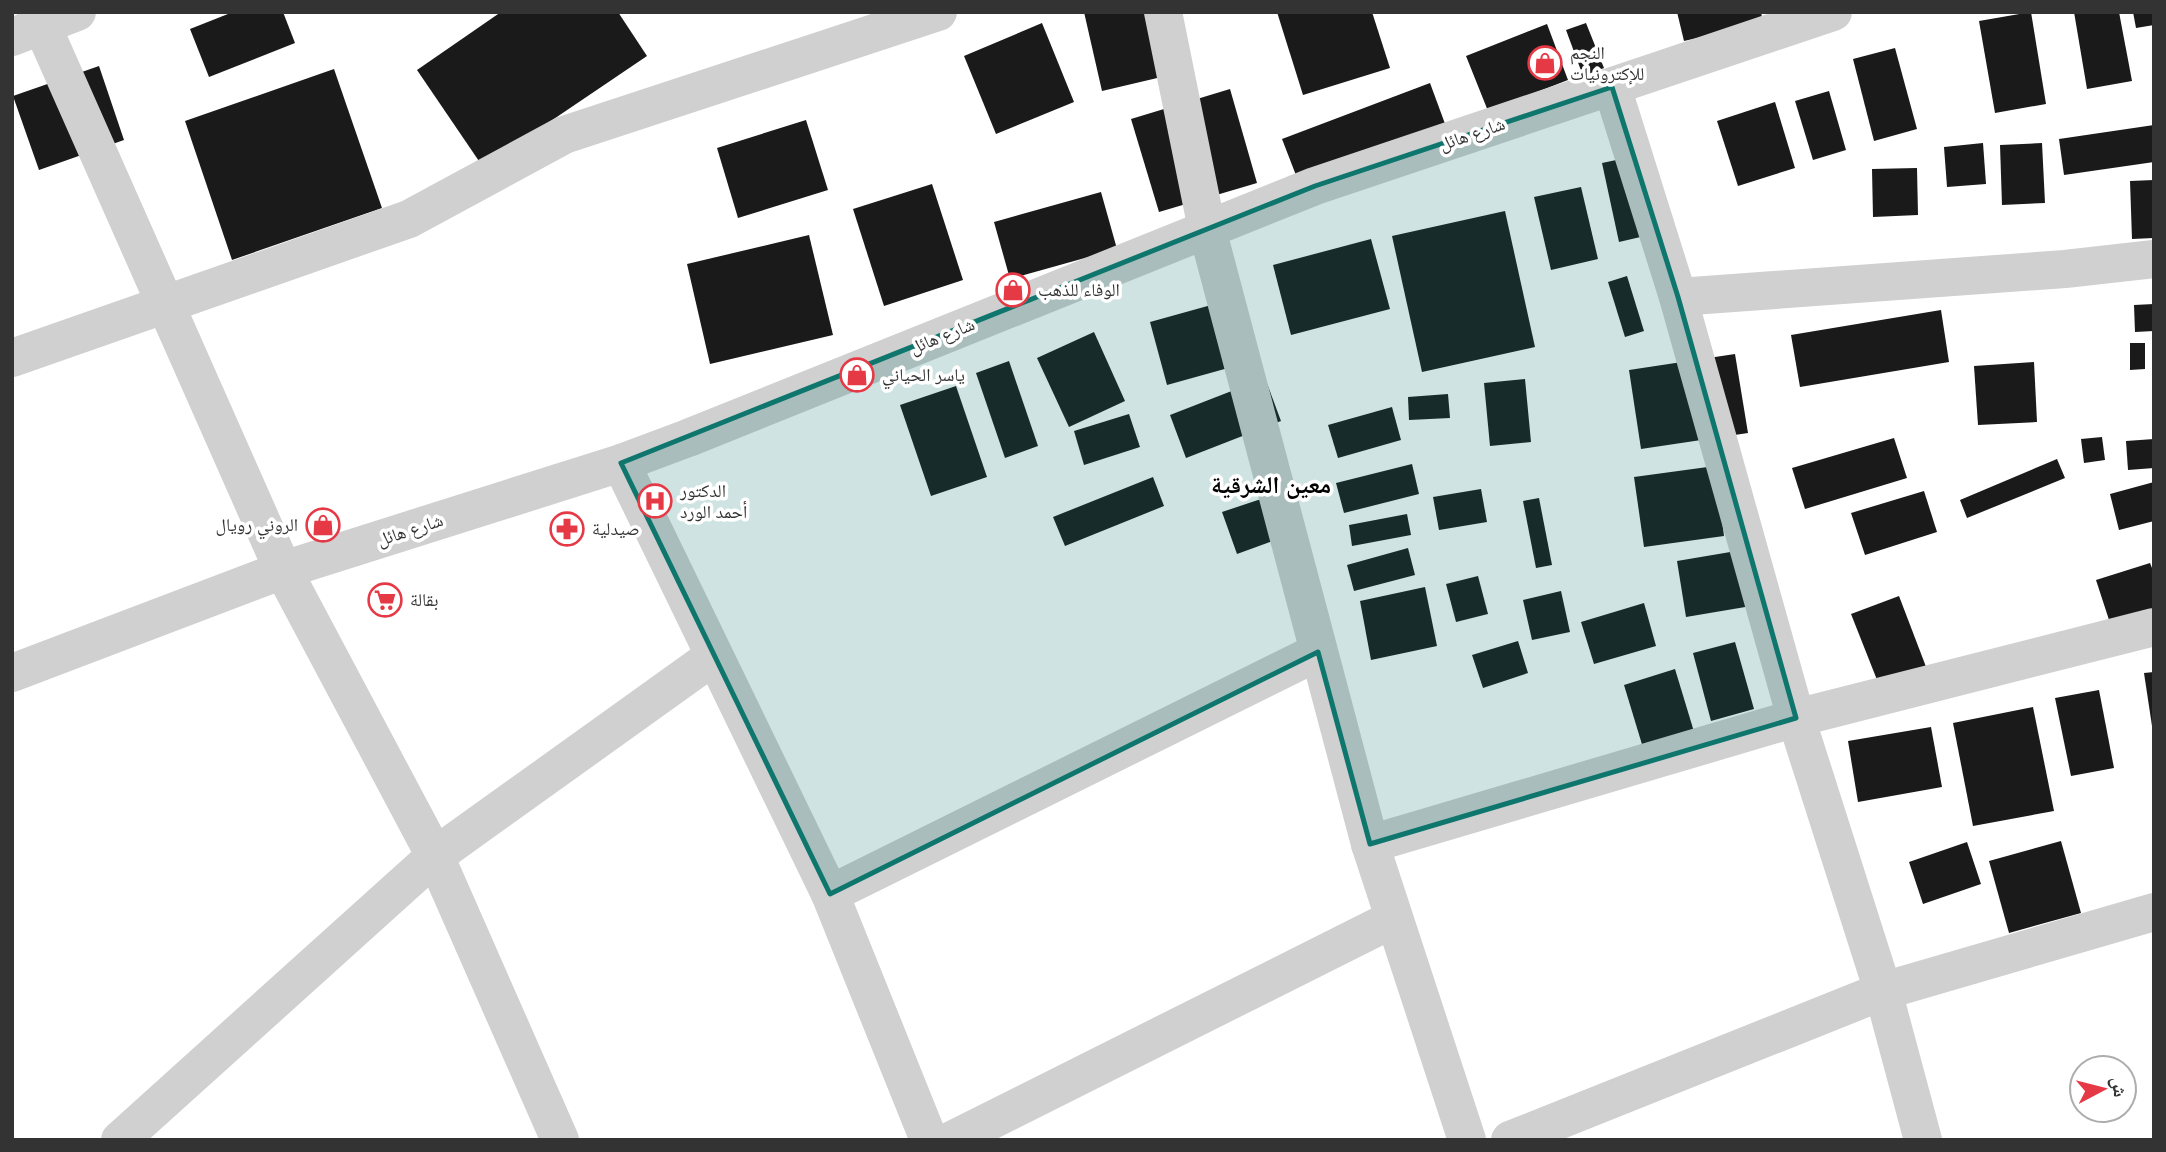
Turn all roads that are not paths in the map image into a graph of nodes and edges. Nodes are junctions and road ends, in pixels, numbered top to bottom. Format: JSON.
{"nodes":[{"id":1,"x":77,"y":12,"type":"edge"},
{"id":2,"x":938,"y":12,"type":"edge"},
{"id":3,"x":1163,"y":12,"type":"edge"},
{"id":4,"x":1833,"y":12,"type":"edge"},
{"id":5,"x":30,"y":25,"type":"edge"},
{"id":6,"x":1612,"y":87,"type":"junction"},
{"id":7,"x":1207,"y":229,"type":"junction"},
{"id":8,"x":2154,"y":259,"type":"edge"},
{"id":9,"x":1678,"y":297,"type":"junction"},
{"id":10,"x":164,"y":305,"type":"junction"},
{"id":11,"x":12,"y":358,"type":"edge"},
{"id":12,"x":621,"y":463,"type":"junction"},
{"id":13,"x":283,"y":570,"type":"junction"},
{"id":14,"x":2154,"y":627,"type":"edge"},
{"id":15,"x":1318,"y":652,"type":"junction"},
{"id":16,"x":714,"y":656,"type":"junction"},
{"id":17,"x":12,"y":673,"type":"edge"},
{"id":18,"x":1796,"y":718,"type":"junction"},
{"id":19,"x":1370,"y":844,"type":"junction"},
{"id":20,"x":435,"y":856,"type":"junction"},
{"id":21,"x":830,"y":894,"type":"junction"},
{"id":22,"x":2154,"y":912,"type":"edge"},
{"id":23,"x":1393,"y":919,"type":"junction"},
{"id":24,"x":1883,"y":991,"type":"junction"},
{"id":25,"x":120,"y":1140,"type":"edge"},
{"id":26,"x":559,"y":1140,"type":"edge"},
{"id":27,"x":929,"y":1140,"type":"edge"},
{"id":28,"x":952,"y":1140,"type":"edge"},
{"id":29,"x":1467,"y":1140,"type":"edge"},
{"id":30,"x":1510,"y":1140,"type":"edge"},
{"id":31,"x":1923,"y":1140,"type":"edge"}],
"edges":[{"from":1,"to":5,"type":"street"},
{"from":2,"to":10,"type":"street"},
{"from":3,"to":7,"type":"street"},
{"from":4,"to":6,"type":"street","name":"شارع هائل"},
{"from":5,"to":10,"type":"street"},
{"from":6,"to":7,"type":"street","name":"شارع هائل"},
{"from":6,"to":9,"type":"street"},
{"from":7,"to":12,"type":"street","name":"شارع هائل"},
{"from":7,"to":15,"type":"street"},
{"from":8,"to":9,"type":"street"},
{"from":9,"to":18,"type":"street"},
{"from":10,"to":11,"type":"street"},
{"from":10,"to":13,"type":"street"},
{"from":12,"to":13,"type":"street","name":"شارع هائل"},
{"from":12,"to":16,"type":"street"},
{"from":13,"to":17,"type":"street","name":"شارع هائل"},
{"from":13,"to":20,"type":"street"},
{"from":14,"to":18,"type":"street"},
{"from":15,"to":19,"type":"street"},
{"from":15,"to":21,"type":"street"},
{"from":16,"to":20,"type":"street"},
{"from":16,"to":21,"type":"street"},
{"from":18,"to":19,"type":"street"},
{"from":18,"to":24,"type":"street"},
{"from":19,"to":23,"type":"street"},
{"from":20,"to":25,"type":"street"},
{"from":20,"to":26,"type":"street"},
{"from":21,"to":27,"type":"street"},
{"from":22,"to":24,"type":"street"},
{"from":23,"to":28,"type":"street"},
{"from":23,"to":29,"type":"street"},
{"from":24,"to":30,"type":"street"},
{"from":24,"to":31,"type":"street"}]}
